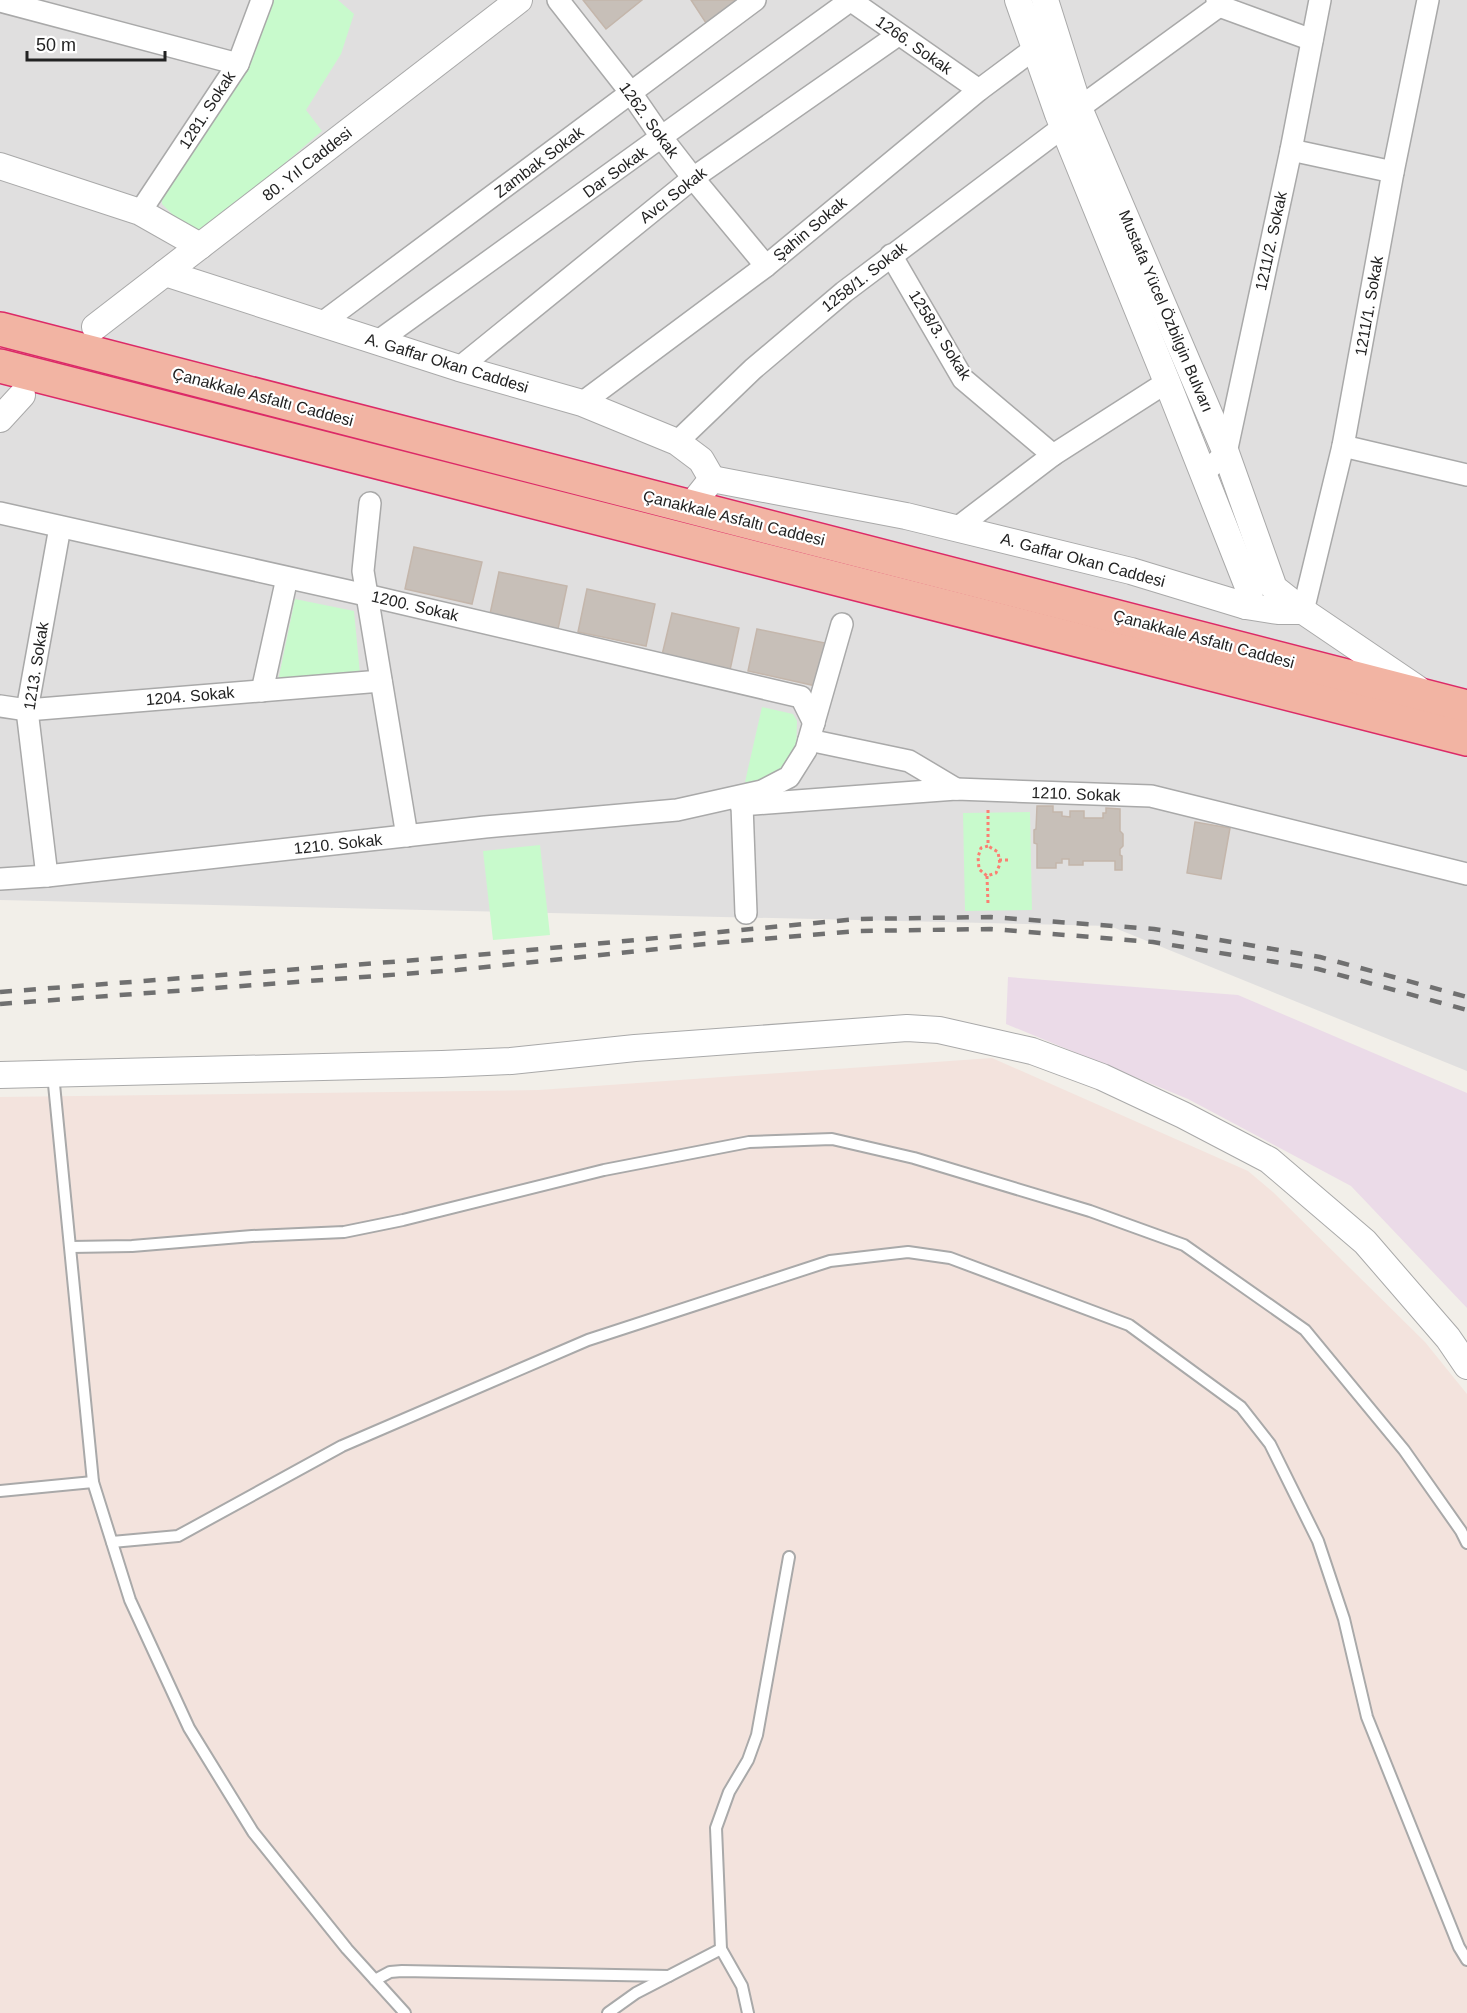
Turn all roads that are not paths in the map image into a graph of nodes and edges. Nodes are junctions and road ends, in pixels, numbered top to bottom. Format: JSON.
{"nodes":[{"id":1,"x":262,"y":0,"type":"edge"},
{"id":2,"x":519,"y":0,"type":"edge"},
{"id":3,"x":558,"y":0,"type":"edge"},
{"id":4,"x":755,"y":0,"type":"edge"},
{"id":5,"x":851,"y":0,"type":"edge"},
{"id":6,"x":1018,"y":0,"type":"edge"},
{"id":7,"x":1046,"y":0,"type":"edge"},
{"id":8,"x":1320,"y":0,"type":"edge"},
{"id":9,"x":1428,"y":0,"type":"edge"},
{"id":10,"x":0,"y":1,"type":"edge"},
{"id":11,"x":1218,"y":3,"type":"edge"},
{"id":12,"x":898,"y":35,"type":"junction"},
{"id":13,"x":1312,"y":40,"type":"junction"},
{"id":14,"x":1034,"y":50,"type":"junction"},
{"id":15,"x":238,"y":63,"type":"junction"},
{"id":16,"x":979,"y":90,"type":"junction"},
{"id":17,"x":631,"y":93,"type":"junction"},
{"id":18,"x":1067,"y":116,"type":"junction"},
{"id":19,"x":662,"y":138,"type":"junction"},
{"id":20,"x":1291,"y":150,"type":"junction"},
{"id":21,"x":0,"y":166,"type":"edge"},
{"id":22,"x":1393,"y":172,"type":"junction"},
{"id":23,"x":693,"y":178,"type":"junction"},
{"id":24,"x":140,"y":212,"type":"junction"},
{"id":25,"x":200,"y":246,"type":"junction"},
{"id":26,"x":891,"y":255,"type":"junction"},
{"id":27,"x":765,"y":266,"type":"junction"},
{"id":28,"x":165,"y":273,"type":"junction"},
{"id":29,"x":322,"y":323,"type":"junction"},
{"id":30,"x":95,"y":327,"type":"dead end"},
{"id":31,"x":0,"y":329,"type":"edge"},
{"id":32,"x":377,"y":342,"type":"junction"},
{"id":33,"x":0,"y":366,"type":"edge"},
{"id":34,"x":459,"y":368,"type":"junction"},
{"id":35,"x":1167,"y":382,"type":"junction"},
{"id":36,"x":22,"y":395,"type":"dead end"},
{"id":37,"x":582,"y":403,"type":"junction"},
{"id":38,"x":0,"y":420,"type":"edge"},
{"id":39,"x":677,"y":442,"type":"junction"},
{"id":40,"x":1344,"y":446,"type":"junction"},
{"id":41,"x":1226,"y":453,"type":"junction"},
{"id":42,"x":1053,"y":455,"type":"junction"},
{"id":43,"x":1204,"y":473,"type":"junction"},
{"id":44,"x":1467,"y":475,"type":"edge"},
{"id":45,"x":712,"y":479,"type":"junction"},
{"id":46,"x":369,"y":503,"type":"dead end"},
{"id":47,"x":688,"y":508,"type":"junction"},
{"id":48,"x":0,"y":513,"type":"edge"},
{"id":49,"x":60,"y":528,"type":"junction"},
{"id":50,"x":957,"y":528,"type":"junction"},
{"id":51,"x":287,"y":578,"type":"junction"},
{"id":52,"x":366,"y":595,"type":"junction"},
{"id":53,"x":1257,"y":595,"type":"junction"},
{"id":54,"x":1303,"y":611,"type":"junction"},
{"id":55,"x":842,"y":624,"type":"dead end"},
{"id":56,"x":381,"y":681,"type":"junction"},
{"id":57,"x":262,"y":691,"type":"junction"},
{"id":58,"x":1430,"y":698,"type":"junction"},
{"id":59,"x":0,"y":706,"type":"edge"},
{"id":60,"x":1467,"y":707,"type":"edge"},
{"id":61,"x":27,"y":710,"type":"junction"},
{"id":62,"x":811,"y":732,"type":"junction"},
{"id":63,"x":1467,"y":739,"type":"edge"},
{"id":64,"x":956,"y":789,"type":"junction"},
{"id":65,"x":742,"y":805,"type":"junction"},
{"id":66,"x":677,"y":810,"type":"junction"},
{"id":67,"x":407,"y":836,"type":"junction"},
{"id":68,"x":1467,"y":874,"type":"edge"},
{"id":69,"x":47,"y":876,"type":"junction"},
{"id":70,"x":0,"y":879,"type":"edge"},
{"id":71,"x":746,"y":913,"type":"dead end"},
{"id":72,"x":53,"y":1074,"type":"junction"},
{"id":73,"x":0,"y":1075,"type":"edge"},
{"id":74,"x":70,"y":1247,"type":"junction"},
{"id":75,"x":1467,"y":1366,"type":"edge"},
{"id":76,"x":93,"y":1482,"type":"junction"},
{"id":77,"x":0,"y":1491,"type":"edge"},
{"id":78,"x":112,"y":1542,"type":"junction"},
{"id":79,"x":1467,"y":1543,"type":"edge"},
{"id":80,"x":789,"y":1557,"type":"dead end"},
{"id":81,"x":721,"y":1949,"type":"junction"},
{"id":82,"x":1467,"y":1959,"type":"edge"},
{"id":83,"x":669,"y":1976,"type":"junction"},
{"id":84,"x":375,"y":1980,"type":"junction"},
{"id":85,"x":405,"y":2013,"type":"edge"},
{"id":86,"x":608,"y":2013,"type":"edge"},
{"id":87,"x":748,"y":2013,"type":"edge"}],
"edges":[{"from":1,"to":15,"type":"street","name":"1281. Sokak"},
{"from":2,"to":25,"type":"street","name":"80. Yıl Caddesi"},
{"from":3,"to":17,"type":"street","name":"1262. Sokak"},
{"from":4,"to":17,"type":"street","name":"Zambak Sokak"},
{"from":5,"to":12,"type":"street","name":"1266. Sokak"},
{"from":5,"to":19,"type":"street","name":"Dar Sokak"},
{"from":6,"to":14,"type":"street","name":"Mustafa Yücel Özbilgin Bulvarı"},
{"from":7,"to":18,"type":"street","name":"Mustafa Yücel Özbilgin Bulvarı"},
{"from":8,"to":13,"type":"street","name":"1211/2. Sokak"},
{"from":9,"to":22,"type":"street","name":"1211/1. Sokak"},
{"from":10,"to":15,"type":"street"},
{"from":11,"to":13,"type":"street"},
{"from":11,"to":18,"type":"street","name":"1258/1. Sokak"},
{"from":12,"to":16,"type":"street","name":"1266. Sokak"},
{"from":12,"to":23,"type":"street","name":"Avcı Sokak"},
{"from":13,"to":20,"type":"street","name":"1211/2. Sokak"},
{"from":14,"to":16,"type":"street","name":"Şahin Sokak"},
{"from":14,"to":18,"type":"street","name":"Mustafa Yücel Özbilgin Bulvarı"},
{"from":15,"to":24,"type":"street","name":"1281. Sokak"},
{"from":16,"to":27,"type":"street","name":"Şahin Sokak"},
{"from":17,"to":19,"type":"street","name":"1262. Sokak"},
{"from":17,"to":29,"type":"street","name":"Zambak Sokak"},
{"from":18,"to":26,"type":"street","name":"1258/1. Sokak"},
{"from":18,"to":35,"type":"street","name":"Mustafa Yücel Özbilgin Bulvarı"},
{"from":18,"to":41,"type":"street","name":"Mustafa Yücel Özbilgin Bulvarı"},
{"from":19,"to":23,"type":"street","name":"1262. Sokak"},
{"from":19,"to":32,"type":"street","name":"Dar Sokak"},
{"from":20,"to":22,"type":"street"},
{"from":20,"to":41,"type":"street","name":"1211/2. Sokak"},
{"from":21,"to":24,"type":"street"},
{"from":22,"to":40,"type":"street","name":"1211/1. Sokak"},
{"from":23,"to":27,"type":"street","name":"1262. Sokak"},
{"from":23,"to":34,"type":"street","name":"Avcı Sokak"},
{"from":24,"to":25,"type":"street"},
{"from":25,"to":28,"type":"street","name":"80. Yıl Caddesi"},
{"from":26,"to":39,"type":"street","name":"1258/1. Sokak"},
{"from":26,"to":42,"type":"street","name":"1258/3. Sokak"},
{"from":27,"to":37,"type":"street","name":"Şahin Sokak"},
{"from":28,"to":29,"type":"street","name":"A. Gaffar Okan Caddesi"},
{"from":28,"to":30,"type":"street","name":"80. Yıl Caddesi"},
{"from":29,"to":32,"type":"street","name":"A. Gaffar Okan Caddesi"},
{"from":31,"to":47,"type":"highway","name":"Çanakkale Asfaltı Caddesi"},
{"from":32,"to":34,"type":"street","name":"A. Gaffar Okan Caddesi"},
{"from":33,"to":63,"type":"highway","name":"Çanakkale Asfaltı Caddesi"},
{"from":34,"to":37,"type":"street","name":"A. Gaffar Okan Caddesi"},
{"from":35,"to":42,"type":"street"},
{"from":35,"to":43,"type":"street","name":"Mustafa Yücel Özbilgin Bulvarı"},
{"from":36,"to":38,"type":"street"},
{"from":37,"to":39,"type":"street","name":"A. Gaffar Okan Caddesi"},
{"from":39,"to":45,"type":"street","name":"A. Gaffar Okan Caddesi"},
{"from":40,"to":44,"type":"street"},
{"from":40,"to":54,"type":"street","name":"1211/1. Sokak"},
{"from":41,"to":43,"type":"street"},
{"from":41,"to":53,"type":"street","name":"Mustafa Yücel Özbilgin Bulvarı"},
{"from":42,"to":50,"type":"street"},
{"from":43,"to":53,"type":"street","name":"Mustafa Yücel Özbilgin Bulvarı"},
{"from":45,"to":47,"type":"street"},
{"from":45,"to":50,"type":"street","name":"A. Gaffar Okan Caddesi"},
{"from":46,"to":52,"type":"street"},
{"from":47,"to":58,"type":"highway","name":"Çanakkale Asfaltı Caddesi"},
{"from":48,"to":49,"type":"street","name":"1200. Sokak"},
{"from":49,"to":51,"type":"street","name":"1200. Sokak"},
{"from":49,"to":61,"type":"street","name":"1213. Sokak"},
{"from":50,"to":53,"type":"street","name":"A. Gaffar Okan Caddesi"},
{"from":51,"to":52,"type":"street","name":"1200. Sokak"},
{"from":51,"to":57,"type":"street"},
{"from":52,"to":56,"type":"street"},
{"from":52,"to":62,"type":"street","name":"1200. Sokak"},
{"from":53,"to":54,"type":"street"},
{"from":54,"to":58,"type":"street"},
{"from":55,"to":62,"type":"street","name":"1210. Sokak"},
{"from":56,"to":57,"type":"street","name":"1204. Sokak"},
{"from":56,"to":67,"type":"street"},
{"from":57,"to":61,"type":"street","name":"1204. Sokak"},
{"from":58,"to":60,"type":"highway","name":"Çanakkale Asfaltı Caddesi"},
{"from":59,"to":61,"type":"street","name":"1204. Sokak"},
{"from":61,"to":69,"type":"street","name":"1213. Sokak"},
{"from":62,"to":64,"type":"street"},
{"from":62,"to":66,"type":"street","name":"1210. Sokak"},
{"from":64,"to":65,"type":"street","name":"1210. Sokak"},
{"from":64,"to":68,"type":"street","name":"1210. Sokak"},
{"from":65,"to":66,"type":"street","name":"1210. Sokak"},
{"from":65,"to":71,"type":"street"},
{"from":66,"to":67,"type":"street","name":"1210. Sokak"},
{"from":67,"to":69,"type":"street","name":"1210. Sokak"},
{"from":69,"to":70,"type":"street","name":"1210. Sokak"},
{"from":72,"to":73,"type":"street"},
{"from":72,"to":74,"type":"lane"},
{"from":72,"to":75,"type":"street"},
{"from":74,"to":76,"type":"lane"},
{"from":74,"to":79,"type":"lane"},
{"from":76,"to":77,"type":"lane"},
{"from":76,"to":78,"type":"lane"},
{"from":78,"to":82,"type":"lane"},
{"from":78,"to":84,"type":"lane"},
{"from":80,"to":81,"type":"lane"},
{"from":81,"to":83,"type":"lane"},
{"from":81,"to":87,"type":"lane"},
{"from":83,"to":84,"type":"lane"},
{"from":83,"to":86,"type":"lane"},
{"from":84,"to":85,"type":"lane"}]}
